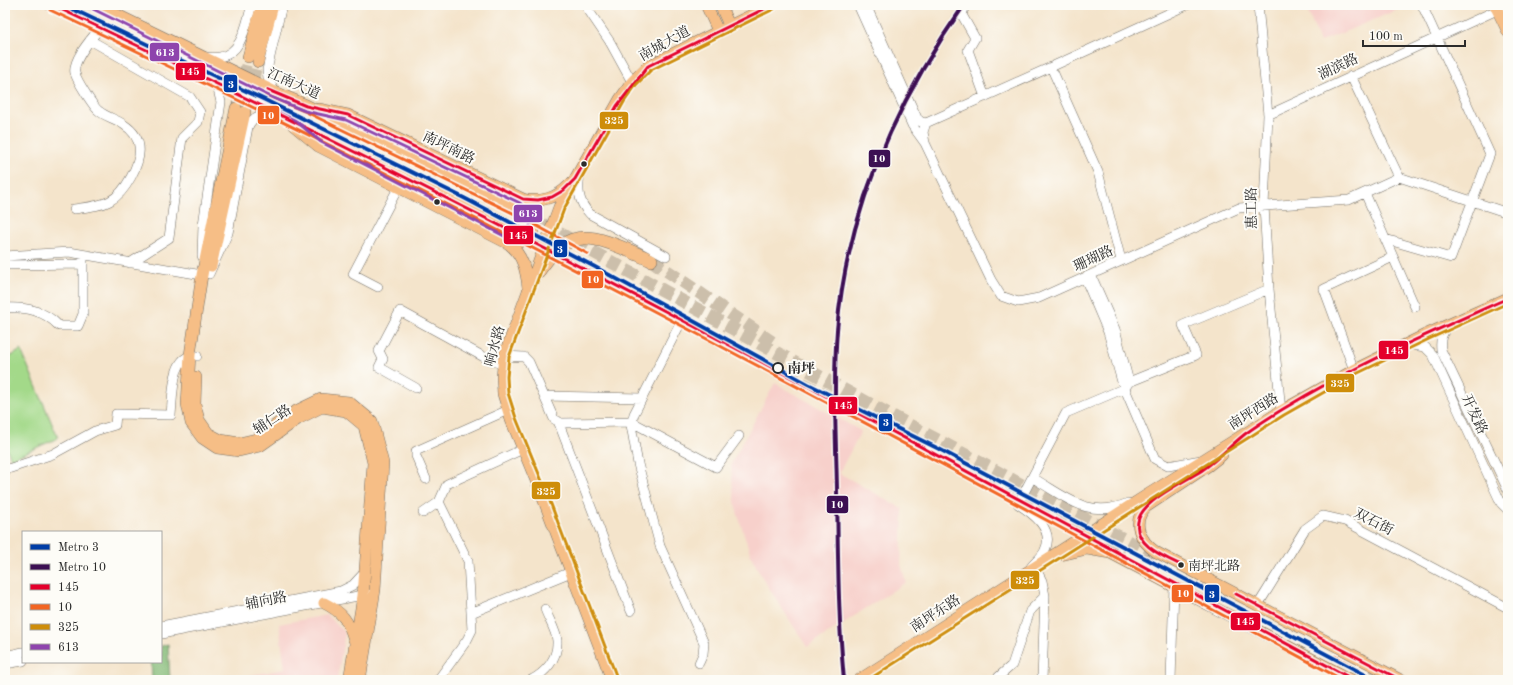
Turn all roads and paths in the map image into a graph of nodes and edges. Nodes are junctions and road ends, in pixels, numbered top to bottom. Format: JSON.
{"nodes":[{"id":1,"x":52,"y":5,"type":"edge"},
{"id":2,"x":95,"y":5,"type":"edge"},
{"id":3,"x":252,"y":5,"type":"edge"},
{"id":4,"x":262,"y":5,"type":"edge"},
{"id":5,"x":273,"y":5,"type":"edge"},
{"id":6,"x":282,"y":5,"type":"edge"},
{"id":7,"x":585,"y":5,"type":"edge"},
{"id":8,"x":706,"y":5,"type":"edge"},
{"id":9,"x":720,"y":5,"type":"edge"},
{"id":10,"x":772,"y":5,"type":"edge"},
{"id":11,"x":858,"y":5,"type":"edge"},
{"id":12,"x":866,"y":5,"type":"edge"},
{"id":13,"x":965,"y":5,"type":"edge"},
{"id":14,"x":1187,"y":5,"type":"edge"},
{"id":15,"x":1258,"y":5,"type":"edge"},
{"id":16,"x":1422,"y":5,"type":"edge"},
{"id":17,"x":1508,"y":5,"type":"edge"},
{"id":18,"x":1496,"y":8,"type":"edge"},
{"id":19,"x":729,"y":25,"type":"junction"},
{"id":20,"x":99,"y":29,"type":"junction"},
{"id":21,"x":718,"y":31,"type":"junction"},
{"id":22,"x":1508,"y":32,"type":"edge"},
{"id":23,"x":1436,"y":38,"type":"junction"},
{"id":24,"x":90,"y":40,"type":"junction"},
{"id":25,"x":200,"y":57,"type":"junction"},
{"id":26,"x":248,"y":57,"type":"tunnel mouth"},
{"id":27,"x":258,"y":62,"type":"tunnel mouth"},
{"id":28,"x":1051,"y":67,"type":"junction"},
{"id":29,"x":1351,"y":76,"type":"junction"},
{"id":30,"x":212,"y":80,"type":"junction"},
{"id":31,"x":632,"y":82,"type":"junction"},
{"id":32,"x":275,"y":93,"type":"junction"},
{"id":33,"x":985,"y":97,"type":"junction"},
{"id":34,"x":306,"y":106,"type":"junction"},
{"id":35,"x":240,"y":110,"type":"tunnel mouth"},
{"id":36,"x":1268,"y":115,"type":"junction"},
{"id":37,"x":281,"y":116,"type":"junction"},
{"id":38,"x":926,"y":123,"type":"junction"},
{"id":39,"x":925,"y":143,"type":"junction"},
{"id":40,"x":581,"y":168,"type":"junction"},
{"id":41,"x":1399,"y":177,"type":"junction"},
{"id":42,"x":575,"y":179,"type":"junction"},
{"id":43,"x":398,"y":188,"type":"junction"},
{"id":44,"x":1365,"y":193,"type":"junction"},
{"id":45,"x":523,"y":199,"type":"junction"},
{"id":46,"x":1473,"y":200,"type":"junction"},
{"id":47,"x":1264,"y":206,"type":"junction"},
{"id":48,"x":74,"y":209,"type":"dead end"},
{"id":49,"x":523,"y":213,"type":"tunnel mouth"},
{"id":50,"x":1508,"y":213,"type":"edge"},
{"id":51,"x":512,"y":238,"type":"junction"},
{"id":52,"x":1385,"y":239,"type":"junction"},
{"id":53,"x":83,"y":255,"type":"junction"},
{"id":54,"x":5,"y":256,"type":"edge"},
{"id":55,"x":666,"y":256,"type":"dead end"},
{"id":56,"x":1393,"y":257,"type":"junction"},
{"id":57,"x":651,"y":260,"type":"tunnel mouth"},
{"id":58,"x":1122,"y":260,"type":"junction"},
{"id":59,"x":130,"y":263,"type":"junction"},
{"id":60,"x":83,"y":264,"type":"junction"},
{"id":61,"x":5,"y":265,"type":"edge"},
{"id":62,"x":205,"y":274,"type":"junction"},
{"id":63,"x":1088,"y":276,"type":"junction"},
{"id":64,"x":378,"y":287,"type":"dead end"},
{"id":65,"x":528,"y":288,"type":"junction"},
{"id":66,"x":1269,"y":289,"type":"junction"},
{"id":67,"x":1508,"y":298,"type":"edge"},
{"id":68,"x":1415,"y":307,"type":"dead end"},
{"id":69,"x":5,"y":308,"type":"edge"},
{"id":70,"x":681,"y":322,"type":"dead end"},
{"id":71,"x":1451,"y":323,"type":"junction"},
{"id":72,"x":1406,"y":344,"type":"junction"},
{"id":73,"x":194,"y":355,"type":"junction"},
{"id":74,"x":504,"y":361,"type":"junction"},
{"id":75,"x":1354,"y":370,"type":"junction"},
{"id":76,"x":1125,"y":384,"type":"junction"},
{"id":77,"x":416,"y":388,"type":"dead end"},
{"id":78,"x":544,"y":396,"type":"junction"},
{"id":79,"x":642,"y":398,"type":"junction"},
{"id":80,"x":508,"y":410,"type":"junction"},
{"id":81,"x":1281,"y":411,"type":"junction"},
{"id":82,"x":558,"y":421,"type":"junction"},
{"id":83,"x":632,"y":422,"type":"junction"},
{"id":84,"x":1251,"y":430,"type":"junction"},
{"id":85,"x":738,"y":436,"type":"dead end"},
{"id":86,"x":523,"y":449,"type":"junction"},
{"id":87,"x":1204,"y":459,"type":"junction"},
{"id":88,"x":5,"y":470,"type":"edge"},
{"id":89,"x":1032,"y":478,"type":"junction"},
{"id":90,"x":426,"y":479,"type":"dead end"},
{"id":91,"x":1508,"y":490,"type":"edge"},
{"id":92,"x":1147,"y":495,"type":"junction"},
{"id":93,"x":440,"y":502,"type":"junction"},
{"id":94,"x":1508,"y":510,"type":"edge"},
{"id":95,"x":423,"y":513,"type":"dead end"},
{"id":96,"x":1031,"y":569,"type":"junction"},
{"id":97,"x":365,"y":572,"type":"junction"},
{"id":98,"x":571,"y":572,"type":"junction"},
{"id":99,"x":1174,"y":586,"type":"junction"},
{"id":100,"x":375,"y":590,"type":"junction"},
{"id":101,"x":363,"y":596,"type":"junction"},
{"id":102,"x":1044,"y":596,"type":"junction"},
{"id":103,"x":324,"y":603,"type":"junction"},
{"id":104,"x":1258,"y":605,"type":"junction"},
{"id":105,"x":1508,"y":608,"type":"edge"},
{"id":106,"x":545,"y":609,"type":"dead end"},
{"id":107,"x":631,"y":611,"type":"dead end"},
{"id":108,"x":471,"y":614,"type":"junction"},
{"id":109,"x":162,"y":626,"type":"edge"},
{"id":110,"x":162,"y":634,"type":"edge"},
{"id":111,"x":355,"y":643,"type":"junction"},
{"id":112,"x":22,"y":652,"type":"edge"},
{"id":113,"x":5,"y":656,"type":"edge"},
{"id":114,"x":22,"y":661,"type":"edge"},
{"id":115,"x":699,"y":663,"type":"dead end"},
{"id":116,"x":5,"y":664,"type":"edge"},
{"id":117,"x":609,"y":679,"type":"edge"},
{"id":118,"x":349,"y":680,"type":"edge"},
{"id":119,"x":360,"y":680,"type":"edge"},
{"id":120,"x":438,"y":680,"type":"edge"},
{"id":121,"x":530,"y":680,"type":"edge"},
{"id":122,"x":859,"y":680,"type":"edge"},
{"id":123,"x":995,"y":680,"type":"edge"},
{"id":124,"x":1042,"y":680,"type":"edge"},
{"id":125,"x":1171,"y":680,"type":"edge"},
{"id":126,"x":1352,"y":680,"type":"edge"},
{"id":127,"x":1401,"y":680,"type":"edge"}],
"edges":[{"from":1,"to":20,"type":"highway"},
{"from":2,"to":25,"type":"highway","name":"江南大道"},
{"from":3,"to":25,"type":"street"},
{"from":4,"to":26,"type":"main road"},
{"from":5,"to":27,"type":"main road"},
{"from":6,"to":32,"type":"street"},
{"from":7,"to":31,"type":"street"},
{"from":8,"to":21,"type":"main road"},
{"from":9,"to":19,"type":"main road"},
{"from":10,"to":19,"type":"main road","name":"南城大道"},
{"from":11,"to":39,"type":"street","name":"珊瑚路"},
{"from":12,"to":38,"type":"street"},
{"from":13,"to":33,"type":"street"},
{"from":14,"to":28,"type":"street"},
{"from":15,"to":36,"type":"street","name":"惠工路"},
{"from":16,"to":23,"type":"street"},
{"from":17,"to":18,"type":"street","name":"湖滨路"},
{"from":18,"to":22,"type":"main road"},
{"from":18,"to":23,"type":"street","name":"湖滨路"},
{"from":19,"to":21,"type":"main road","name":"南城大道"},
{"from":20,"to":24,"type":"street"},
{"from":20,"to":30,"type":"highway"},
{"from":21,"to":31,"type":"main road","name":"南城大道"},
{"from":23,"to":29,"type":"street","name":"湖滨路"},
{"from":23,"to":46,"type":"street"},
{"from":24,"to":48,"type":"street"},
{"from":24,"to":59,"type":"street"},
{"from":25,"to":32,"type":"highway","name":"江南大道"},
{"from":28,"to":33,"type":"street"},
{"from":28,"to":58,"type":"street"},
{"from":29,"to":36,"type":"street","name":"湖滨路"},
{"from":29,"to":41,"type":"street"},
{"from":30,"to":37,"type":"highway"},
{"from":30,"to":62,"type":"street"},
{"from":31,"to":40,"type":"main road","name":"南城大道"},
{"from":32,"to":34,"type":"highway","name":"江南大道"},
{"from":33,"to":38,"type":"street"},
{"from":34,"to":45,"type":"main road","name":"南坪南路"},
{"from":34,"to":49,"type":"highway","name":"江南大道"},
{"from":35,"to":62,"type":"main road","name":"辅仁路"},
{"from":36,"to":47,"type":"street","name":"惠工路"},
{"from":37,"to":43,"type":"main road"},
{"from":37,"to":51,"type":"highway"},
{"from":37,"to":62,"type":"street"},
{"from":38,"to":39,"type":"street"},
{"from":39,"to":63,"type":"street","name":"珊瑚路"},
{"from":40,"to":42,"type":"main road","name":"南城大道"},
{"from":40,"to":55,"type":"street"},
{"from":41,"to":44,"type":"street","name":"珊瑚路"},
{"from":41,"to":46,"type":"street"},
{"from":42,"to":45,"type":"main road","name":"南坪南路"},
{"from":42,"to":65,"type":"main road","name":"响水路"},
{"from":43,"to":51,"type":"main road"},
{"from":43,"to":64,"type":"street"},
{"from":44,"to":47,"type":"street","name":"珊瑚路"},
{"from":44,"to":52,"type":"street"},
{"from":45,"to":51,"type":"main road"},
{"from":46,"to":50,"type":"street"},
{"from":46,"to":52,"type":"street"},
{"from":47,"to":58,"type":"street","name":"珊瑚路"},
{"from":47,"to":66,"type":"street","name":"惠工路"},
{"from":51,"to":65,"type":"main road"},
{"from":52,"to":56,"type":"street"},
{"from":53,"to":54,"type":"street"},
{"from":53,"to":59,"type":"street"},
{"from":53,"to":60,"type":"street"},
{"from":56,"to":68,"type":"street"},
{"from":56,"to":75,"type":"street"},
{"from":57,"to":65,"type":"highway"},
{"from":58,"to":63,"type":"street","name":"珊瑚路"},
{"from":59,"to":62,"type":"street"},
{"from":60,"to":61,"type":"street"},
{"from":60,"to":69,"type":"street"},
{"from":62,"to":73,"type":"main road","name":"辅仁路"},
{"from":63,"to":76,"type":"street"},
{"from":65,"to":74,"type":"main road","name":"响水路"},
{"from":66,"to":76,"type":"street"},
{"from":66,"to":81,"type":"street","name":"惠工路"},
{"from":67,"to":71,"type":"main road","name":"南坪西路"},
{"from":70,"to":79,"type":"street"},
{"from":71,"to":72,"type":"main road","name":"南坪西路"},
{"from":71,"to":91,"type":"street","name":"开发路"},
{"from":72,"to":75,"type":"main road","name":"南坪西路"},
{"from":72,"to":94,"type":"street","name":"开发路"},
{"from":73,"to":88,"type":"street"},
{"from":73,"to":97,"type":"main road","name":"辅仁路"},
{"from":73,"to":100,"type":"main road","name":"辅仁路"},
{"from":74,"to":77,"type":"street"},
{"from":74,"to":78,"type":"street"},
{"from":74,"to":80,"type":"main road","name":"响水路"},
{"from":75,"to":81,"type":"main road","name":"南坪西路"},
{"from":76,"to":87,"type":"street"},
{"from":76,"to":89,"type":"street"},
{"from":78,"to":79,"type":"street"},
{"from":78,"to":82,"type":"street"},
{"from":79,"to":83,"type":"street"},
{"from":80,"to":86,"type":"main road","name":"响水路"},
{"from":80,"to":90,"type":"street"},
{"from":81,"to":84,"type":"main road","name":"南坪西路"},
{"from":82,"to":83,"type":"street"},
{"from":82,"to":107,"type":"street"},
{"from":83,"to":85,"type":"street"},
{"from":83,"to":115,"type":"street"},
{"from":84,"to":87,"type":"main road","name":"南坪西路"},
{"from":84,"to":104,"type":"main road"},
{"from":86,"to":93,"type":"street"},
{"from":86,"to":98,"type":"main road","name":"响水路"},
{"from":87,"to":92,"type":"main road","name":"南坪西路"},
{"from":89,"to":92,"type":"street"},
{"from":89,"to":96,"type":"street"},
{"from":92,"to":96,"type":"main road","name":"南坪西路"},
{"from":93,"to":95,"type":"street"},
{"from":93,"to":108,"type":"street"},
{"from":96,"to":99,"type":"main road"},
{"from":96,"to":102,"type":"street"},
{"from":96,"to":122,"type":"main road","name":"南坪东路"},
{"from":97,"to":101,"type":"main road","name":"辅仁路"},
{"from":97,"to":109,"type":"street","name":"辅向路"},
{"from":98,"to":108,"type":"street"},
{"from":98,"to":117,"type":"main road","name":"响水路"},
{"from":99,"to":125,"type":"street"},
{"from":99,"to":126,"type":"main road"},
{"from":100,"to":101,"type":"street","name":"辅向路"},
{"from":100,"to":119,"type":"main road","name":"辅仁路"},
{"from":101,"to":103,"type":"street","name":"辅向路"},
{"from":101,"to":111,"type":"main road","name":"辅仁路"},
{"from":102,"to":123,"type":"street"},
{"from":102,"to":124,"type":"street"},
{"from":103,"to":110,"type":"street","name":"辅向路"},
{"from":103,"to":111,"type":"main road"},
{"from":104,"to":105,"type":"street","name":"双石街"},
{"from":104,"to":127,"type":"main road"},
{"from":106,"to":121,"type":"street"},
{"from":108,"to":120,"type":"street"},
{"from":111,"to":118,"type":"main road","name":"辅仁路"},
{"from":112,"to":113,"type":"street"},
{"from":114,"to":116,"type":"street"}]}
